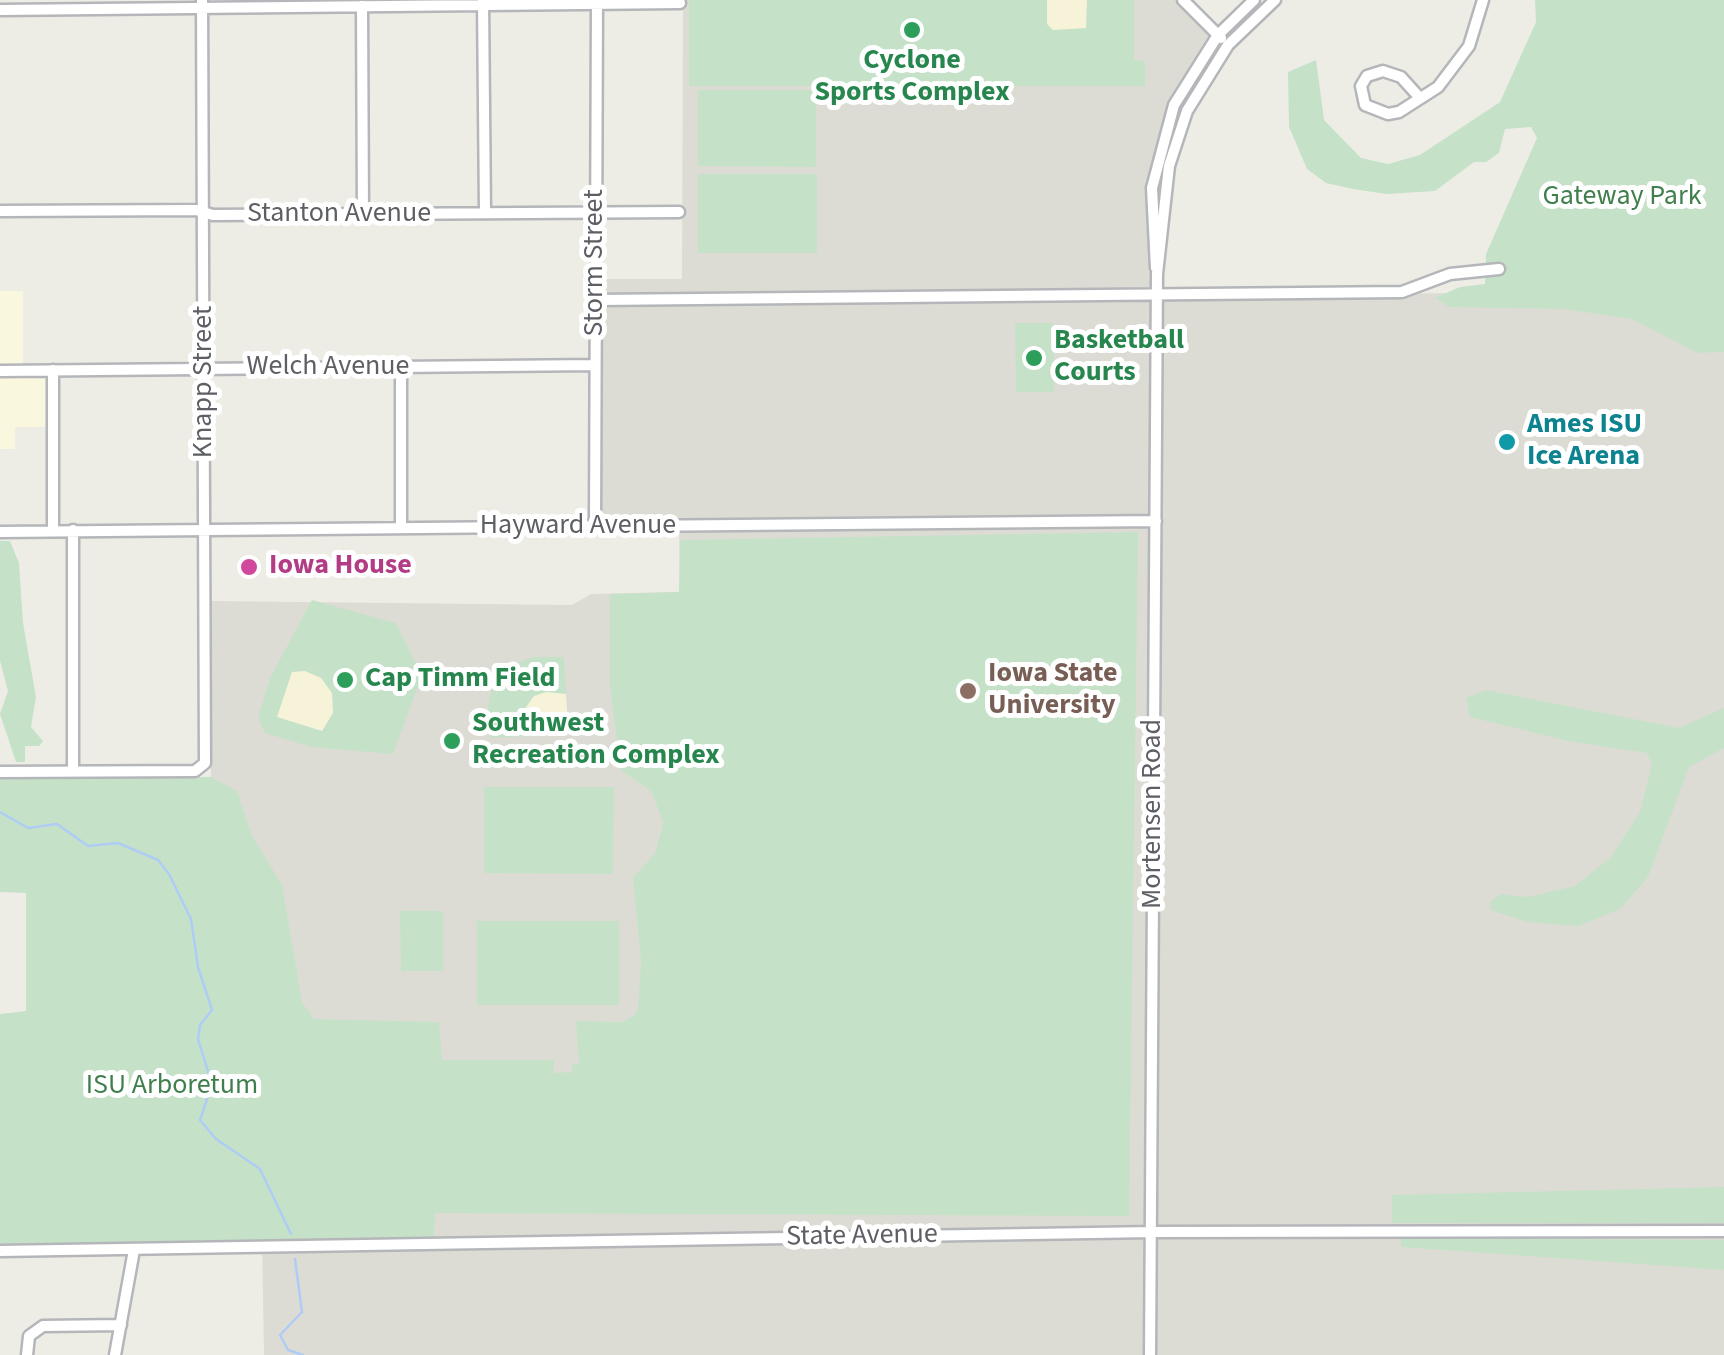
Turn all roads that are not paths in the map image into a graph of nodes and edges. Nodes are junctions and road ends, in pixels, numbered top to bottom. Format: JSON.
{"nodes":[{"id":1,"x":1183,"y":0,"type":"edge"},
{"id":2,"x":1254,"y":0,"type":"edge"},
{"id":3,"x":1275,"y":0,"type":"edge"},
{"id":4,"x":1484,"y":0,"type":"edge"},
{"id":5,"x":483,"y":2,"type":"edge"},
{"id":6,"x":597,"y":2,"type":"edge"},
{"id":7,"x":202,"y":3,"type":"edge"},
{"id":8,"x":680,"y":3,"type":"dead end"},
{"id":9,"x":362,"y":6,"type":"junction"},
{"id":10,"x":0,"y":10,"type":"edge"},
{"id":11,"x":1218,"y":35,"type":"junction"},
{"id":12,"x":1228,"y":44,"type":"junction"},
{"id":13,"x":1419,"y":97,"type":"junction"},
{"id":14,"x":0,"y":211,"type":"edge"},
{"id":15,"x":203,"y":211,"type":"junction"},
{"id":16,"x":597,"y":212,"type":"junction"},
{"id":17,"x":678,"y":212,"type":"dead end"},
{"id":18,"x":363,"y":214,"type":"junction"},
{"id":19,"x":485,"y":214,"type":"junction"},
{"id":20,"x":1498,"y":269,"type":"dead end"},
{"id":21,"x":1157,"y":274,"type":"junction"},
{"id":22,"x":1157,"y":295,"type":"junction"},
{"id":23,"x":597,"y":300,"type":"junction"},
{"id":24,"x":596,"y":365,"type":"junction"},
{"id":25,"x":401,"y":367,"type":"junction"},
{"id":26,"x":206,"y":368,"type":"junction"},
{"id":27,"x":53,"y":370,"type":"junction"},
{"id":28,"x":0,"y":371,"type":"edge"},
{"id":29,"x":1156,"y":521,"type":"junction"},
{"id":30,"x":595,"y":526,"type":"junction"},
{"id":31,"x":401,"y":528,"type":"junction"},
{"id":32,"x":205,"y":529,"type":"junction"},
{"id":33,"x":73,"y":530,"type":"junction"},
{"id":34,"x":53,"y":531,"type":"junction"},
{"id":35,"x":0,"y":532,"type":"edge"},
{"id":36,"x":0,"y":772,"type":"edge"},
{"id":37,"x":73,"y":772,"type":"junction"},
{"id":38,"x":1724,"y":1230,"type":"edge"},
{"id":39,"x":1152,"y":1232,"type":"junction"},
{"id":40,"x":134,"y":1250,"type":"junction"},
{"id":41,"x":0,"y":1252,"type":"edge"},
{"id":42,"x":121,"y":1324,"type":"junction"},
{"id":43,"x":27,"y":1355,"type":"edge"},
{"id":44,"x":115,"y":1355,"type":"edge"},
{"id":45,"x":1150,"y":1355,"type":"edge"}],
"edges":[{"from":1,"to":11,"type":"street"},
{"from":2,"to":11,"type":"street","name":"Mortensen Road"},
{"from":3,"to":12,"type":"street","name":"Mortensen Road"},
{"from":4,"to":13,"type":"street"},
{"from":5,"to":6,"type":"street"},
{"from":5,"to":9,"type":"street"},
{"from":5,"to":19,"type":"street"},
{"from":6,"to":8,"type":"street"},
{"from":6,"to":16,"type":"street","name":"Storm Street"},
{"from":7,"to":9,"type":"street"},
{"from":7,"to":10,"type":"street"},
{"from":7,"to":15,"type":"street","name":"Knapp Street"},
{"from":9,"to":18,"type":"street"},
{"from":11,"to":12,"type":"street"},
{"from":11,"to":21,"type":"street","name":"Mortensen Road"},
{"from":12,"to":21,"type":"street","name":"Mortensen Road"},
{"from":13,"to":13,"type":"street"},
{"from":14,"to":15,"type":"street","name":"Stanton Avenue"},
{"from":15,"to":18,"type":"street","name":"Stanton Avenue"},
{"from":15,"to":26,"type":"street","name":"Knapp Street"},
{"from":16,"to":17,"type":"street","name":"Stanton Avenue"},
{"from":16,"to":19,"type":"street","name":"Stanton Avenue"},
{"from":16,"to":23,"type":"street","name":"Storm Street"},
{"from":18,"to":19,"type":"street","name":"Stanton Avenue"},
{"from":20,"to":22,"type":"street"},
{"from":21,"to":22,"type":"street","name":"Mortensen Road"},
{"from":22,"to":23,"type":"street"},
{"from":22,"to":29,"type":"street","name":"Mortensen Road"},
{"from":23,"to":24,"type":"street","name":"Storm Street"},
{"from":24,"to":25,"type":"street","name":"Welch Avenue"},
{"from":24,"to":30,"type":"street","name":"Storm Street"},
{"from":25,"to":26,"type":"street","name":"Welch Avenue"},
{"from":25,"to":31,"type":"street"},
{"from":26,"to":27,"type":"street","name":"Welch Avenue"},
{"from":26,"to":32,"type":"street","name":"Knapp Street"},
{"from":27,"to":28,"type":"street","name":"Welch Avenue"},
{"from":27,"to":34,"type":"street"},
{"from":29,"to":30,"type":"street","name":"Hayward Avenue"},
{"from":29,"to":39,"type":"street","name":"Mortensen Road"},
{"from":30,"to":31,"type":"street","name":"Hayward Avenue"},
{"from":31,"to":32,"type":"street","name":"Hayward Avenue"},
{"from":32,"to":33,"type":"street","name":"Hayward Avenue"},
{"from":32,"to":37,"type":"street","name":"Knapp Street"},
{"from":33,"to":34,"type":"street","name":"Hayward Avenue"},
{"from":33,"to":37,"type":"street"},
{"from":34,"to":35,"type":"street","name":"Hayward Avenue"},
{"from":36,"to":37,"type":"street"},
{"from":38,"to":39,"type":"street","name":"State Avenue"},
{"from":39,"to":40,"type":"street","name":"State Avenue"},
{"from":39,"to":45,"type":"street","name":"Mortensen Road"},
{"from":40,"to":41,"type":"street","name":"State Avenue"},
{"from":40,"to":42,"type":"street"},
{"from":42,"to":43,"type":"street"},
{"from":42,"to":44,"type":"street"}]}
